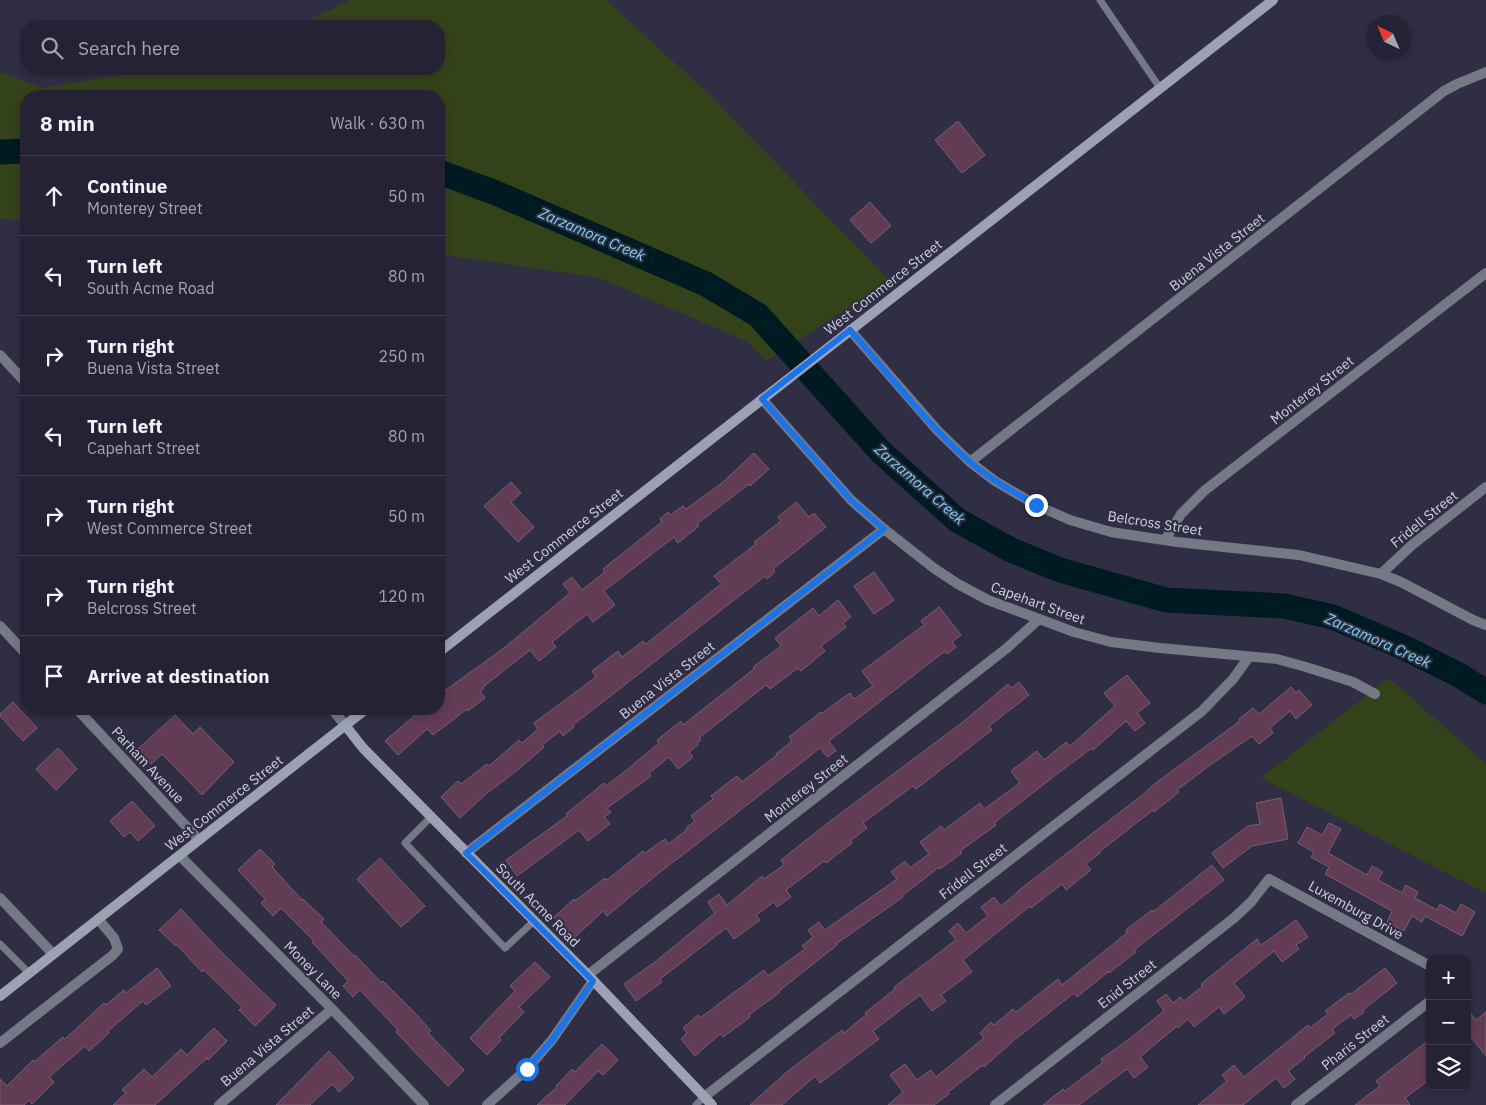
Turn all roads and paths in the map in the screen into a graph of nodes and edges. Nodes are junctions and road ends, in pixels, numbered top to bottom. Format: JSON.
{"nodes":[{"id":1,"x":1100,"y":0,"type":"edge"},
{"id":2,"x":1273,"y":0,"type":"edge"},
{"id":3,"x":1486,"y":72,"type":"edge"},
{"id":4,"x":1160,"y":88,"type":"junction"},
{"id":5,"x":1486,"y":273,"type":"edge"},
{"id":6,"x":850,"y":330,"type":"junction"},
{"id":7,"x":0,"y":356,"type":"edge"},
{"id":8,"x":20,"y":377,"type":"edge"},
{"id":9,"x":762,"y":399,"type":"junction"},
{"id":10,"x":970,"y":462,"type":"junction"},
{"id":11,"x":1486,"y":487,"type":"edge"},
{"id":12,"x":884,"y":529,"type":"junction"},
{"id":13,"x":1165,"y":540,"type":"junction"},
{"id":14,"x":1381,"y":574,"type":"junction"},
{"id":15,"x":1038,"y":620,"type":"junction"},
{"id":16,"x":1486,"y":625,"type":"edge"},
{"id":17,"x":0,"y":626,"type":"edge"},
{"id":18,"x":445,"y":647,"type":"edge"},
{"id":19,"x":20,"y":648,"type":"edge"},
{"id":20,"x":1249,"y":657,"type":"junction"},
{"id":21,"x":1375,"y":694,"type":"dead end"},
{"id":22,"x":83,"y":715,"type":"edge"},
{"id":23,"x":337,"y":715,"type":"edge"},
{"id":24,"x":358,"y":715,"type":"edge"},
{"id":25,"x":345,"y":725,"type":"junction"},
{"id":26,"x":430,"y":817,"type":"junction"},
{"id":27,"x":199,"y":840,"type":"junction"},
{"id":28,"x":466,"y":853,"type":"junction"},
{"id":29,"x":180,"y":856,"type":"junction"},
{"id":30,"x":1269,"y":879,"type":"joint"},
{"id":31,"x":0,"y":898,"type":"edge"},
{"id":32,"x":98,"y":919,"type":"junction"},
{"id":33,"x":534,"y":921,"type":"junction"},
{"id":34,"x":0,"y":944,"type":"edge"},
{"id":35,"x":53,"y":954,"type":"junction"},
{"id":36,"x":1426,"y":964,"type":"edge"},
{"id":37,"x":29,"y":973,"type":"junction"},
{"id":38,"x":590,"y":978,"type":"junction"},
{"id":39,"x":0,"y":996,"type":"edge"},
{"id":40,"x":1426,"y":1004,"type":"edge"},
{"id":41,"x":332,"y":1009,"type":"junction"},
{"id":42,"x":0,"y":1043,"type":"edge"},
{"id":43,"x":704,"y":1097,"type":"junction"},
{"id":44,"x":219,"y":1105,"type":"edge"},
{"id":45,"x":424,"y":1105,"type":"edge"},
{"id":46,"x":487,"y":1105,"type":"edge"},
{"id":47,"x":696,"y":1105,"type":"edge"},
{"id":48,"x":712,"y":1105,"type":"edge"},
{"id":49,"x":995,"y":1105,"type":"edge"},
{"id":50,"x":1296,"y":1105,"type":"edge"}],
"edges":[{"from":1,"to":4,"type":"lane"},
{"from":2,"to":4,"type":"main road","name":"West Commerce Street"},
{"from":3,"to":10,"type":"street","name":"Buena Vista Street"},
{"from":4,"to":6,"type":"main road","name":"West Commerce Street"},
{"from":5,"to":13,"type":"street","name":"Monterey Street"},
{"from":6,"to":9,"type":"main road","name":"West Commerce Street"},
{"from":6,"to":10,"type":"street","name":"Belcross Street"},
{"from":7,"to":8,"type":"street"},
{"from":9,"to":12,"type":"street","name":"Capehart Street"},
{"from":9,"to":18,"type":"main road","name":"West Commerce Street"},
{"from":10,"to":13,"type":"street","name":"Belcross Street"},
{"from":11,"to":14,"type":"street","name":"Fridell Street"},
{"from":12,"to":15,"type":"street","name":"Capehart Street"},
{"from":12,"to":28,"type":"street","name":"Buena Vista Street"},
{"from":13,"to":14,"type":"street","name":"Belcross Street"},
{"from":14,"to":16,"type":"street","name":"Belcross Street"},
{"from":15,"to":20,"type":"street","name":"Capehart Street"},
{"from":15,"to":38,"type":"street","name":"Monterey Street"},
{"from":17,"to":19,"type":"street"},
{"from":20,"to":21,"type":"street","name":"Capehart Street"},
{"from":20,"to":43,"type":"street","name":"Fridell Street"},
{"from":22,"to":27,"type":"street","name":"Parham Avenue"},
{"from":23,"to":25,"type":"street"},
{"from":24,"to":25,"type":"main road","name":"West Commerce Street"},
{"from":25,"to":26,"type":"main road","name":"South Acme Road"},
{"from":25,"to":27,"type":"main road","name":"West Commerce Street"},
{"from":26,"to":28,"type":"main road","name":"South Acme Road"},
{"from":26,"to":33,"type":"lane"},
{"from":27,"to":29,"type":"main road","name":"West Commerce Street"},
{"from":28,"to":33,"type":"main road","name":"South Acme Road"},
{"from":29,"to":32,"type":"main road","name":"West Commerce Street"},
{"from":29,"to":41,"type":"street","name":"Money Lane"},
{"from":30,"to":36,"type":"street","name":"Luxemburg Drive"},
{"from":30,"to":49,"type":"street","name":"Enid Street"},
{"from":31,"to":35,"type":"street"},
{"from":32,"to":35,"type":"main road","name":"West Commerce Street"},
{"from":32,"to":42,"type":"street"},
{"from":33,"to":38,"type":"main road","name":"South Acme Road"},
{"from":34,"to":37,"type":"lane"},
{"from":35,"to":37,"type":"main road","name":"West Commerce Street"},
{"from":37,"to":39,"type":"main road","name":"West Commerce Street"},
{"from":38,"to":43,"type":"main road","name":"South Acme Road"},
{"from":38,"to":46,"type":"street","name":"Monterey Street"},
{"from":40,"to":50,"type":"street","name":"Pharis Street"},
{"from":41,"to":44,"type":"street","name":"Buena Vista Street"},
{"from":41,"to":45,"type":"street","name":"Money Lane"},
{"from":43,"to":47,"type":"lane"},
{"from":43,"to":48,"type":"main road","name":"South Acme Road"}]}
